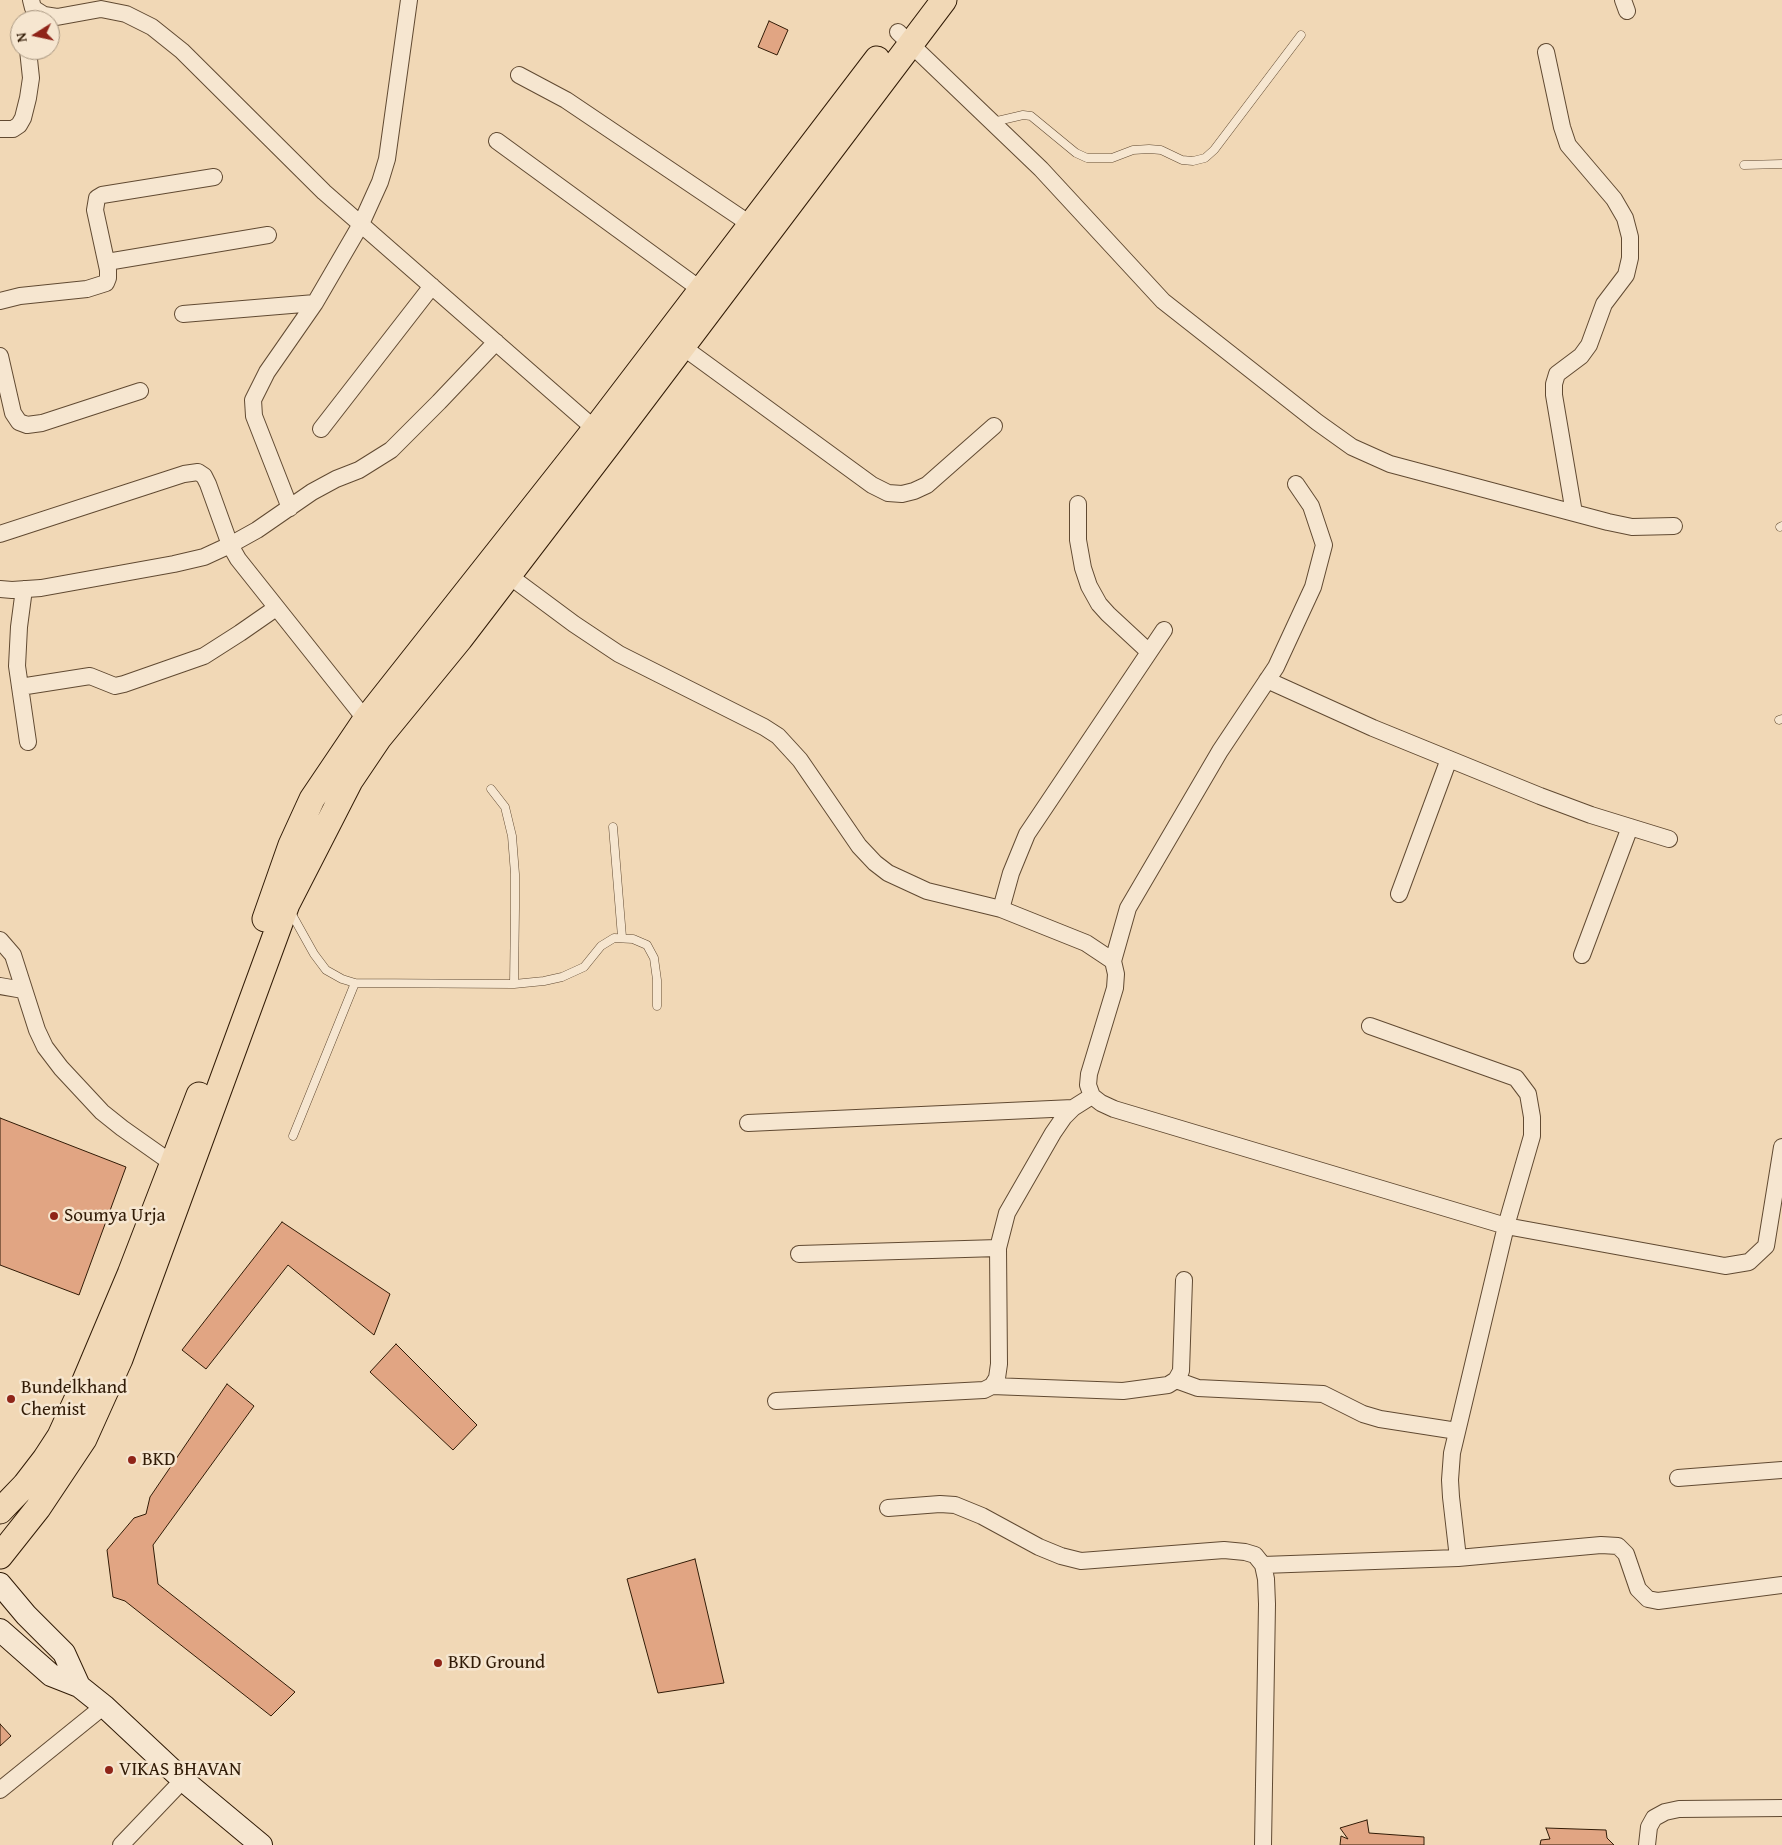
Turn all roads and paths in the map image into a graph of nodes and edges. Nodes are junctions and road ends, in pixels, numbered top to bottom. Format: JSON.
{"nodes":[{"id":1,"x":409,"y":0,"type":"edge"},
{"id":2,"x":922,"y":0,"type":"edge"},
{"id":3,"x":944,"y":0,"type":"edge"},
{"id":4,"x":31,"y":9,"type":"edge"},
{"id":5,"x":1300,"y":35,"type":"dead end"},
{"id":6,"x":904,"y":38,"type":"junction"},
{"id":7,"x":1546,"y":52,"type":"dead end"},
{"id":8,"x":29,"y":60,"type":"edge"},
{"id":9,"x":519,"y":76,"type":"dead end"},
{"id":10,"x":993,"y":122,"type":"junction"},
{"id":11,"x":0,"y":129,"type":"edge"},
{"id":12,"x":497,"y":141,"type":"dead end"},
{"id":13,"x":1782,"y":164,"type":"edge"},
{"id":14,"x":1744,"y":165,"type":"dead end"},
{"id":15,"x":214,"y":177,"type":"dead end"},
{"id":16,"x":361,"y":224,"type":"junction"},
{"id":17,"x":750,"y":224,"type":"junction"},
{"id":18,"x":268,"y":235,"type":"dead end"},
{"id":19,"x":107,"y":262,"type":"junction"},
{"id":20,"x":432,"y":286,"type":"junction"},
{"id":21,"x":700,"y":289,"type":"junction"},
{"id":22,"x":0,"y":301,"type":"edge"},
{"id":23,"x":315,"y":303,"type":"junction"},
{"id":24,"x":183,"y":314,"type":"dead end"},
{"id":25,"x":674,"y":340,"type":"junction"},
{"id":26,"x":496,"y":342,"type":"junction"},
{"id":27,"x":0,"y":356,"type":"edge"},
{"id":28,"x":140,"y":391,"type":"dead end"},
{"id":29,"x":994,"y":426,"type":"dead end"},
{"id":30,"x":595,"y":428,"type":"junction"},
{"id":31,"x":321,"y":429,"type":"dead end"},
{"id":32,"x":1296,"y":484,"type":"dead end"},
{"id":33,"x":1078,"y":504,"type":"dead end"},
{"id":34,"x":290,"y":508,"type":"junction"},
{"id":35,"x":1574,"y":513,"type":"junction"},
{"id":36,"x":1674,"y":526,"type":"dead end"},
{"id":37,"x":0,"y":534,"type":"edge"},
{"id":38,"x":230,"y":545,"type":"junction"},
{"id":39,"x":508,"y":574,"type":"junction"},
{"id":40,"x":0,"y":589,"type":"edge"},
{"id":41,"x":24,"y":589,"type":"junction"},
{"id":42,"x":276,"y":608,"type":"junction"},
{"id":43,"x":1164,"y":630,"type":"dead end"},
{"id":44,"x":1149,"y":652,"type":"junction"},
{"id":45,"x":1267,"y":680,"type":"junction"},
{"id":46,"x":20,"y":687,"type":"junction"},
{"id":47,"x":372,"y":728,"type":"junction"},
{"id":48,"x":28,"y":742,"type":"dead end"},
{"id":49,"x":1449,"y":759,"type":"junction"},
{"id":50,"x":491,"y":789,"type":"dead end"},
{"id":51,"x":613,"y":827,"type":"dead end"},
{"id":52,"x":1630,"y":827,"type":"junction"},
{"id":53,"x":1669,"y":839,"type":"dead end"},
{"id":54,"x":1399,"y":894,"type":"dead end"},
{"id":55,"x":287,"y":904,"type":"junction"},
{"id":56,"x":1001,"y":909,"type":"junction"},
{"id":57,"x":622,"y":937,"type":"junction"},
{"id":58,"x":0,"y":940,"type":"edge"},
{"id":59,"x":1582,"y":955,"type":"dead end"},
{"id":60,"x":1113,"y":961,"type":"junction"},
{"id":61,"x":355,"y":983,"type":"junction"},
{"id":62,"x":514,"y":984,"type":"junction"},
{"id":63,"x":0,"y":986,"type":"edge"},
{"id":64,"x":23,"y":990,"type":"junction"},
{"id":65,"x":657,"y":1006,"type":"dead end"},
{"id":66,"x":1370,"y":1026,"type":"dead end"},
{"id":67,"x":1092,"y":1096,"type":"junction"},
{"id":68,"x":1073,"y":1108,"type":"junction"},
{"id":69,"x":748,"y":1123,"type":"dead end"},
{"id":70,"x":293,"y":1136,"type":"dead end"},
{"id":71,"x":1782,"y":1147,"type":"edge"},
{"id":72,"x":172,"y":1164,"type":"junction"},
{"id":73,"x":1506,"y":1226,"type":"junction"},
{"id":74,"x":998,"y":1248,"type":"junction"},
{"id":75,"x":799,"y":1254,"type":"dead end"},
{"id":76,"x":1184,"y":1280,"type":"dead end"},
{"id":77,"x":1176,"y":1380,"type":"junction"},
{"id":78,"x":992,"y":1386,"type":"junction"},
{"id":79,"x":776,"y":1401,"type":"dead end"},
{"id":80,"x":1457,"y":1431,"type":"junction"},
{"id":81,"x":1782,"y":1470,"type":"edge"},
{"id":82,"x":1678,"y":1478,"type":"dead end"},
{"id":83,"x":888,"y":1508,"type":"dead end"},
{"id":84,"x":0,"y":1512,"type":"edge"},
{"id":85,"x":0,"y":1556,"type":"edge"},
{"id":86,"x":1458,"y":1558,"type":"junction"},
{"id":87,"x":1263,"y":1565,"type":"junction"},
{"id":88,"x":0,"y":1584,"type":"edge"},
{"id":89,"x":1782,"y":1585,"type":"edge"},
{"id":90,"x":0,"y":1630,"type":"edge"},
{"id":91,"x":79,"y":1686,"type":"junction"},
{"id":92,"x":104,"y":1706,"type":"junction"},
{"id":93,"x":183,"y":1780,"type":"junction"},
{"id":94,"x":0,"y":1790,"type":"edge"},
{"id":95,"x":1782,"y":1808,"type":"edge"},
{"id":96,"x":122,"y":1845,"type":"edge"},
{"id":97,"x":261,"y":1845,"type":"edge"},
{"id":98,"x":1263,"y":1845,"type":"edge"},
{"id":99,"x":1647,"y":1845,"type":"edge"}],
"edges":[{"from":1,"to":16,"type":"street"},
{"from":2,"to":6,"type":"main road"},
{"from":3,"to":6,"type":"main road"},
{"from":4,"to":16,"type":"street"},
{"from":5,"to":10,"type":"lane"},
{"from":6,"to":10,"type":"street"},
{"from":6,"to":17,"type":"main road"},
{"from":6,"to":25,"type":"main road"},
{"from":7,"to":35,"type":"street"},
{"from":8,"to":11,"type":"street"},
{"from":9,"to":17,"type":"street"},
{"from":10,"to":35,"type":"street"},
{"from":12,"to":21,"type":"street"},
{"from":13,"to":14,"type":"lane"},
{"from":15,"to":19,"type":"street"},
{"from":16,"to":20,"type":"street"},
{"from":16,"to":23,"type":"street"},
{"from":17,"to":21,"type":"main road"},
{"from":18,"to":19,"type":"street"},
{"from":19,"to":22,"type":"street"},
{"from":20,"to":26,"type":"street"},
{"from":20,"to":31,"type":"street"},
{"from":21,"to":25,"type":"main road"},
{"from":23,"to":24,"type":"street"},
{"from":23,"to":34,"type":"street"},
{"from":25,"to":29,"type":"street"},
{"from":25,"to":30,"type":"main road"},
{"from":25,"to":39,"type":"main road"},
{"from":26,"to":30,"type":"street"},
{"from":26,"to":34,"type":"street"},
{"from":27,"to":28,"type":"street"},
{"from":30,"to":47,"type":"main road"},
{"from":32,"to":45,"type":"street"},
{"from":33,"to":44,"type":"street"},
{"from":34,"to":38,"type":"street"},
{"from":35,"to":36,"type":"street"},
{"from":37,"to":38,"type":"street"},
{"from":38,"to":41,"type":"street"},
{"from":38,"to":42,"type":"street"},
{"from":39,"to":47,"type":"main road"},
{"from":39,"to":56,"type":"street"},
{"from":40,"to":41,"type":"street"},
{"from":41,"to":46,"type":"street"},
{"from":42,"to":46,"type":"street"},
{"from":42,"to":47,"type":"street"},
{"from":43,"to":44,"type":"street"},
{"from":44,"to":56,"type":"street"},
{"from":45,"to":49,"type":"street"},
{"from":45,"to":60,"type":"street"},
{"from":46,"to":48,"type":"street"},
{"from":47,"to":55,"type":"main road"},
{"from":47,"to":72,"type":"main road"},
{"from":49,"to":52,"type":"street"},
{"from":49,"to":54,"type":"street"},
{"from":50,"to":62,"type":"lane"},
{"from":51,"to":57,"type":"lane"},
{"from":52,"to":53,"type":"street"},
{"from":52,"to":59,"type":"street"},
{"from":55,"to":61,"type":"lane"},
{"from":55,"to":85,"type":"main road"},
{"from":56,"to":60,"type":"street"},
{"from":57,"to":62,"type":"lane"},
{"from":57,"to":65,"type":"lane"},
{"from":58,"to":64,"type":"street"},
{"from":60,"to":67,"type":"street"},
{"from":61,"to":62,"type":"lane"},
{"from":61,"to":70,"type":"lane"},
{"from":63,"to":64,"type":"street"},
{"from":64,"to":72,"type":"street"},
{"from":66,"to":73,"type":"street"},
{"from":67,"to":68,"type":"street"},
{"from":67,"to":73,"type":"street"},
{"from":68,"to":69,"type":"street"},
{"from":68,"to":74,"type":"street"},
{"from":71,"to":73,"type":"street"},
{"from":72,"to":84,"type":"main road"},
{"from":73,"to":80,"type":"street"},
{"from":74,"to":75,"type":"street"},
{"from":74,"to":78,"type":"street"},
{"from":76,"to":77,"type":"street"},
{"from":77,"to":78,"type":"street"},
{"from":77,"to":80,"type":"street"},
{"from":78,"to":79,"type":"street"},
{"from":80,"to":86,"type":"street"},
{"from":81,"to":82,"type":"street"},
{"from":83,"to":87,"type":"street"},
{"from":86,"to":87,"type":"street"},
{"from":86,"to":89,"type":"street"},
{"from":87,"to":98,"type":"street"},
{"from":88,"to":91,"type":"street"},
{"from":90,"to":91,"type":"street"},
{"from":91,"to":92,"type":"street"},
{"from":92,"to":93,"type":"street"},
{"from":92,"to":94,"type":"street"},
{"from":93,"to":96,"type":"street"},
{"from":93,"to":97,"type":"street"},
{"from":95,"to":99,"type":"street"}]}
